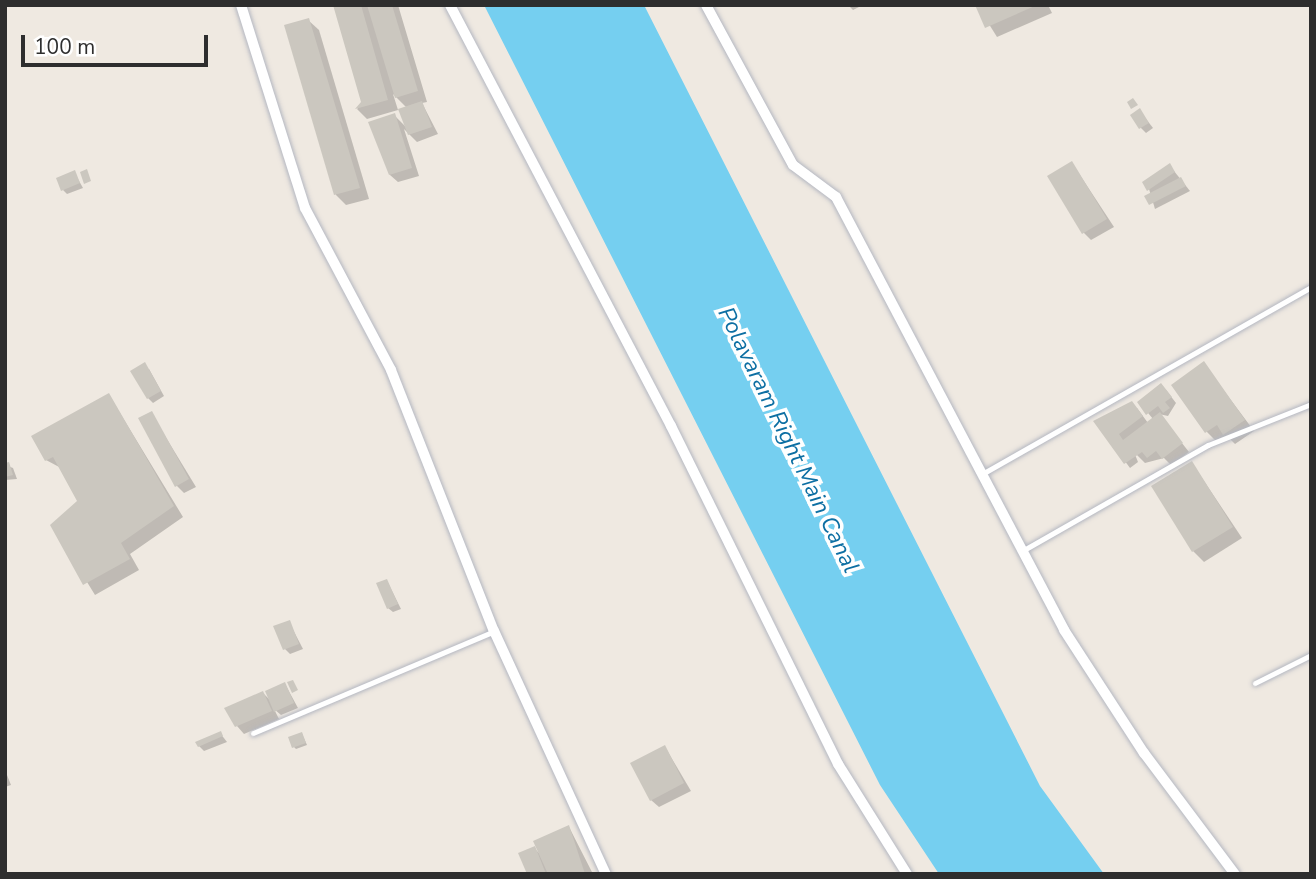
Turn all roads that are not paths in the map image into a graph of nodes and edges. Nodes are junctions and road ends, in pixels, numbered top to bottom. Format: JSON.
{"nodes":[{"id":1,"x":241,"y":5,"type":"edge"},
{"id":2,"x":450,"y":5,"type":"edge"},
{"id":3,"x":706,"y":5,"type":"edge"},
{"id":4,"x":1311,"y":287,"type":"edge"},
{"id":5,"x":1311,"y":404,"type":"edge"},
{"id":6,"x":981,"y":474,"type":"junction"},
{"id":7,"x":1022,"y":551,"type":"junction"},
{"id":8,"x":494,"y":631,"type":"junction"},
{"id":9,"x":1311,"y":655,"type":"edge"},
{"id":10,"x":1255,"y":683,"type":"dead end"},
{"id":11,"x":253,"y":733,"type":"dead end"},
{"id":12,"x":606,"y":874,"type":"edge"},
{"id":13,"x":908,"y":874,"type":"edge"},
{"id":14,"x":1235,"y":874,"type":"edge"}],
"edges":[{"from":1,"to":8,"type":"street"},
{"from":2,"to":13,"type":"street"},
{"from":3,"to":6,"type":"street"},
{"from":4,"to":6,"type":"lane"},
{"from":5,"to":7,"type":"lane"},
{"from":6,"to":7,"type":"street"},
{"from":7,"to":14,"type":"street"},
{"from":8,"to":11,"type":"lane"},
{"from":8,"to":12,"type":"street"},
{"from":9,"to":10,"type":"lane"}]}
